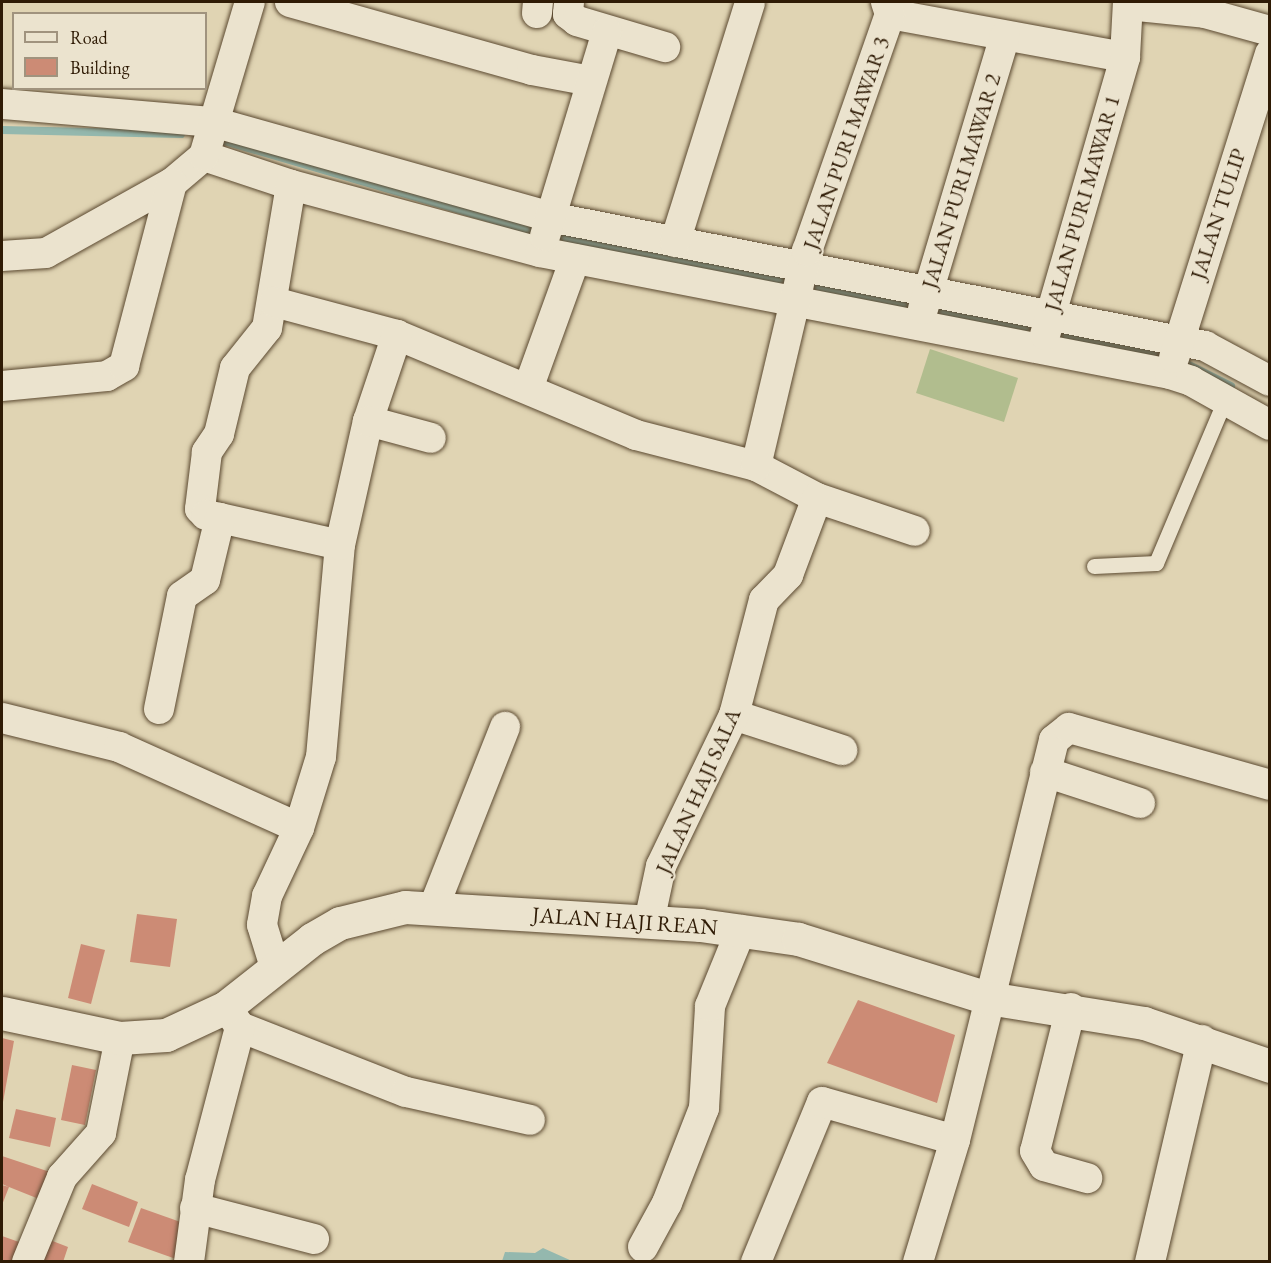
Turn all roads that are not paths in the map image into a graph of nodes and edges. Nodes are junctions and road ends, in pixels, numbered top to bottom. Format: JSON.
{"nodes":[{"id":1,"x":250,"y":2,"type":"edge"},
{"id":2,"x":290,"y":2,"type":"edge"},
{"id":3,"x":750,"y":2,"type":"edge"},
{"id":4,"x":1128,"y":3,"type":"edge"},
{"id":5,"x":555,"y":4,"type":"edge"},
{"id":6,"x":903,"y":9,"type":"edge"},
{"id":7,"x":1269,"y":31,"type":"edge"},
{"id":8,"x":607,"y":32,"type":"junction"},
{"id":9,"x":1005,"y":36,"type":"junction"},
{"id":10,"x":665,"y":47,"type":"dead end"},
{"id":11,"x":1269,"y":54,"type":"edge"},
{"id":12,"x":1125,"y":57,"type":"junction"},
{"id":13,"x":591,"y":81,"type":"junction"},
{"id":14,"x":2,"y":104,"type":"edge"},
{"id":15,"x":209,"y":139,"type":"junction"},
{"id":16,"x":172,"y":183,"type":"junction"},
{"id":17,"x":291,"y":185,"type":"junction"},
{"id":18,"x":545,"y":235,"type":"junction"},
{"id":19,"x":675,"y":242,"type":"junction"},
{"id":20,"x":2,"y":256,"type":"edge"},
{"id":21,"x":575,"y":259,"type":"junction"},
{"id":22,"x":800,"y":284,"type":"junction"},
{"id":23,"x":274,"y":302,"type":"junction"},
{"id":24,"x":923,"y":308,"type":"junction"},
{"id":25,"x":1045,"y":332,"type":"junction"},
{"id":26,"x":397,"y":335,"type":"junction"},
{"id":27,"x":1174,"y":357,"type":"junction"},
{"id":28,"x":1269,"y":381,"type":"edge"},
{"id":29,"x":2,"y":386,"type":"edge"},
{"id":30,"x":530,"y":386,"type":"junction"},
{"id":31,"x":1225,"y":400,"type":"junction"},
{"id":32,"x":368,"y":421,"type":"junction"},
{"id":33,"x":1269,"y":425,"type":"edge"},
{"id":34,"x":431,"y":438,"type":"dead end"},
{"id":35,"x":756,"y":466,"type":"junction"},
{"id":36,"x":817,"y":498,"type":"junction"},
{"id":37,"x":210,"y":514,"type":"junction"},
{"id":38,"x":915,"y":531,"type":"dead end"},
{"id":39,"x":340,"y":545,"type":"junction"},
{"id":40,"x":1094,"y":566,"type":"dead end"},
{"id":41,"x":159,"y":708,"type":"dead end"},
{"id":42,"x":734,"y":715,"type":"junction"},
{"id":43,"x":2,"y":718,"type":"edge"},
{"id":44,"x":505,"y":727,"type":"dead end"},
{"id":45,"x":843,"y":750,"type":"dead end"},
{"id":46,"x":1045,"y":772,"type":"junction"},
{"id":47,"x":1269,"y":786,"type":"edge"},
{"id":48,"x":1140,"y":803,"type":"dead end"},
{"id":49,"x":299,"y":828,"type":"junction"},
{"id":50,"x":433,"y":909,"type":"junction"},
{"id":51,"x":648,"y":922,"type":"junction"},
{"id":52,"x":741,"y":930,"type":"junction"},
{"id":53,"x":275,"y":967,"type":"junction"},
{"id":54,"x":1071,"y":1008,"type":"junction"},
{"id":55,"x":985,"y":1011,"type":"junction"},
{"id":56,"x":2,"y":1013,"type":"edge"},
{"id":57,"x":233,"y":1017,"type":"junction"},
{"id":58,"x":120,"y":1038,"type":"junction"},
{"id":59,"x":1202,"y":1040,"type":"junction"},
{"id":60,"x":1269,"y":1066,"type":"edge"},
{"id":61,"x":530,"y":1120,"type":"dead end"},
{"id":62,"x":955,"y":1140,"type":"junction"},
{"id":63,"x":1087,"y":1178,"type":"dead end"},
{"id":64,"x":195,"y":1208,"type":"junction"},
{"id":65,"x":314,"y":1239,"type":"dead end"},
{"id":66,"x":643,"y":1247,"type":"dead end"},
{"id":67,"x":1150,"y":1261,"type":"edge"},
{"id":68,"x":27,"y":1262,"type":"edge"},
{"id":69,"x":189,"y":1262,"type":"edge"},
{"id":70,"x":756,"y":1262,"type":"edge"},
{"id":71,"x":918,"y":1262,"type":"edge"}],
"edges":[{"from":1,"to":15,"type":"street"},
{"from":2,"to":13,"type":"street"},
{"from":3,"to":19,"type":"street"},
{"from":4,"to":7,"type":"street"},
{"from":4,"to":12,"type":"street","name":"JALAN PURI MAWAR 1"},
{"from":5,"to":8,"type":"street"},
{"from":6,"to":9,"type":"street"},
{"from":6,"to":22,"type":"street","name":"JALAN PURI MAWAR 3"},
{"from":8,"to":10,"type":"street"},
{"from":8,"to":13,"type":"street"},
{"from":9,"to":12,"type":"street"},
{"from":9,"to":24,"type":"street","name":"JALAN PURI MAWAR 2"},
{"from":11,"to":27,"type":"street","name":"JALAN TULIP"},
{"from":12,"to":25,"type":"street","name":"JALAN PURI MAWAR 1"},
{"from":13,"to":18,"type":"street"},
{"from":14,"to":15,"type":"street"},
{"from":15,"to":16,"type":"street"},
{"from":15,"to":17,"type":"street"},
{"from":15,"to":18,"type":"street"},
{"from":16,"to":20,"type":"street"},
{"from":16,"to":29,"type":"street"},
{"from":17,"to":18,"type":"street"},
{"from":17,"to":23,"type":"street"},
{"from":18,"to":19,"type":"street"},
{"from":18,"to":21,"type":"street"},
{"from":19,"to":22,"type":"street"},
{"from":21,"to":22,"type":"street"},
{"from":21,"to":30,"type":"street"},
{"from":22,"to":24,"type":"street"},
{"from":22,"to":35,"type":"street","name":"JALAN PURI MAWAR 3"},
{"from":23,"to":26,"type":"street"},
{"from":23,"to":37,"type":"street"},
{"from":24,"to":25,"type":"street"},
{"from":25,"to":27,"type":"street"},
{"from":26,"to":30,"type":"street"},
{"from":26,"to":32,"type":"street"},
{"from":27,"to":28,"type":"street"},
{"from":27,"to":31,"type":"street"},
{"from":30,"to":35,"type":"street"},
{"from":31,"to":33,"type":"street"},
{"from":31,"to":40,"type":"lane"},
{"from":32,"to":34,"type":"street"},
{"from":32,"to":39,"type":"street"},
{"from":35,"to":36,"type":"street"},
{"from":36,"to":38,"type":"street"},
{"from":36,"to":42,"type":"street","name":"JALAN HAJI SALA"},
{"from":37,"to":39,"type":"street"},
{"from":37,"to":41,"type":"street"},
{"from":39,"to":49,"type":"street"},
{"from":42,"to":45,"type":"street"},
{"from":42,"to":51,"type":"street","name":"JALAN HAJI SALA"},
{"from":43,"to":49,"type":"street"},
{"from":44,"to":50,"type":"street"},
{"from":46,"to":47,"type":"street"},
{"from":46,"to":48,"type":"street"},
{"from":46,"to":55,"type":"street"},
{"from":49,"to":53,"type":"street"},
{"from":50,"to":51,"type":"street","name":"JALAN HAJI REAN"},
{"from":50,"to":53,"type":"street","name":"JALAN HAJI REAN"},
{"from":51,"to":52,"type":"street","name":"JALAN HAJI REAN"},
{"from":52,"to":55,"type":"street","name":"JALAN HAJI REAN"},
{"from":52,"to":66,"type":"street"},
{"from":53,"to":57,"type":"street","name":"JALAN HAJI REAN"},
{"from":54,"to":55,"type":"street","name":"JALAN HAJI REAN"},
{"from":54,"to":59,"type":"street","name":"JALAN HAJI REAN"},
{"from":54,"to":63,"type":"street"},
{"from":55,"to":62,"type":"street"},
{"from":56,"to":58,"type":"street","name":"JALAN HAJI REAN"},
{"from":57,"to":58,"type":"street","name":"JALAN HAJI REAN"},
{"from":57,"to":61,"type":"street"},
{"from":57,"to":64,"type":"street"},
{"from":58,"to":68,"type":"street"},
{"from":59,"to":60,"type":"street","name":"JALAN HAJI REAN"},
{"from":59,"to":67,"type":"street"},
{"from":62,"to":70,"type":"street"},
{"from":62,"to":71,"type":"street"},
{"from":64,"to":65,"type":"street"},
{"from":64,"to":69,"type":"street"}]}
